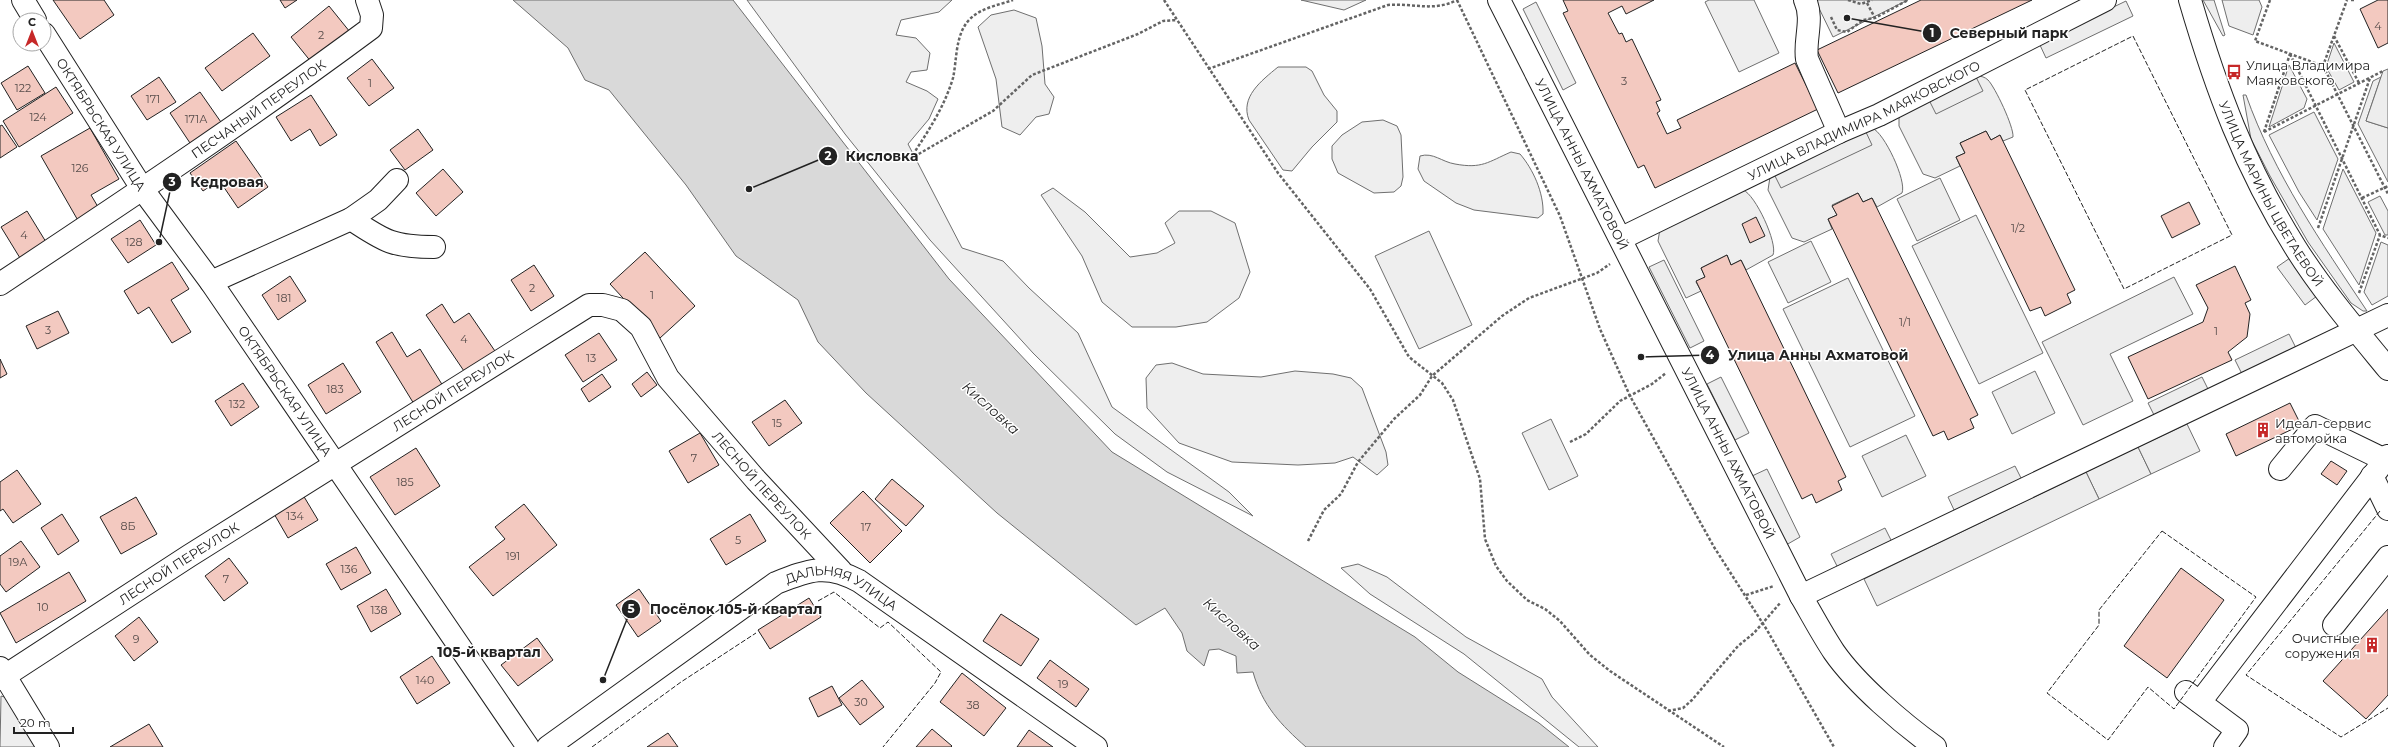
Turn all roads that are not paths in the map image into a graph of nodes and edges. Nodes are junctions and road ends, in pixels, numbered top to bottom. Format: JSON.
{"nodes":[{"id":1,"x":22,"y":0,"type":"edge"},
{"id":2,"x":368,"y":0,"type":"edge"},
{"id":3,"x":1499,"y":0,"type":"edge"},
{"id":4,"x":1805,"y":0,"type":"edge"},
{"id":5,"x":2105,"y":0,"type":"edge"},
{"id":6,"x":2190,"y":0,"type":"edge"},
{"id":7,"x":30,"y":12,"type":"edge"},
{"id":8,"x":52,"y":47,"type":"edge"},
{"id":9,"x":1839,"y":132,"type":"junction"},
{"id":10,"x":397,"y":180,"type":"dead end"},
{"id":11,"x":143,"y":190,"type":"junction"},
{"id":12,"x":351,"y":219,"type":"junction"},
{"id":13,"x":434,"y":247,"type":"dead end"},
{"id":14,"x":1625,"y":247,"type":"junction"},
{"id":15,"x":211,"y":282,"type":"junction"},
{"id":16,"x":0,"y":284,"type":"edge"},
{"id":17,"x":2388,"y":315,"type":"edge"},
{"id":18,"x":2357,"y":331,"type":"junction"},
{"id":19,"x":2388,"y":369,"type":"edge"},
{"id":20,"x":336,"y":464,"type":"junction"},
{"id":21,"x":2382,"y":464,"type":"edge"},
{"id":22,"x":2280,"y":469,"type":"dead end"},
{"id":23,"x":2388,"y":509,"type":"edge"},
{"id":24,"x":2388,"y":558,"type":"edge"},
{"id":25,"x":841,"y":571,"type":"junction"},
{"id":26,"x":1797,"y":587,"type":"junction"},
{"id":27,"x":2334,"y":625,"type":"dead end"},
{"id":28,"x":2,"y":674,"type":"edge"},
{"id":29,"x":48,"y":747,"type":"edge"},
{"id":30,"x":528,"y":747,"type":"edge"},
{"id":31,"x":548,"y":747,"type":"edge"},
{"id":32,"x":1096,"y":747,"type":"edge"},
{"id":33,"x":1935,"y":747,"type":"edge"},
{"id":34,"x":2225,"y":747,"type":"edge"}],
"edges":[{"from":1,"to":7,"type":"street"},
{"from":2,"to":11,"type":"street","name":"ПЕСЧАНЫЙ ПЕРЕУЛОК"},
{"from":3,"to":14,"type":"street","name":"УЛИЦА АННЫ АХМАТОВОЙ"},
{"from":4,"to":9,"type":"street"},
{"from":5,"to":9,"type":"street","name":"УЛИЦА ВЛАДИМИРА МАЯКОВСКОГО"},
{"from":6,"to":18,"type":"street","name":"УЛИЦА МАРИНЫ ЦВЕТАЕВОЙ"},
{"from":8,"to":11,"type":"street","name":"ОКТЯБРЬСКАЯ УЛИЦА"},
{"from":9,"to":14,"type":"street","name":"УЛИЦА ВЛАДИМИРА МАЯКОВСКОГО"},
{"from":10,"to":12,"type":"street"},
{"from":11,"to":15,"type":"street","name":"ОКТЯБРЬСКАЯ УЛИЦА"},
{"from":11,"to":16,"type":"street","name":"ПЕСЧАНЫЙ ПЕРЕУЛОК"},
{"from":12,"to":13,"type":"street"},
{"from":12,"to":15,"type":"street"},
{"from":14,"to":26,"type":"street","name":"УЛИЦА АННЫ АХМАТОВОЙ"},
{"from":15,"to":20,"type":"street","name":"ОКТЯБРЬСКАЯ УЛИЦА"},
{"from":17,"to":18,"type":"street"},
{"from":18,"to":19,"type":"street","name":"УЛИЦА МАРИНЫ ЦВЕТАЕВОЙ"},
{"from":18,"to":26,"type":"street"},
{"from":20,"to":25,"type":"street","name":"ЛЕСНОЙ ПЕРЕУЛОК"},
{"from":20,"to":28,"type":"street","name":"ЛЕСНОЙ ПЕРЕУЛОК"},
{"from":20,"to":30,"type":"street","name":"ОКТЯБРЬСКАЯ УЛИЦА"},
{"from":21,"to":22,"type":"street"},
{"from":21,"to":23,"type":"street"},
{"from":21,"to":34,"type":"street"},
{"from":24,"to":27,"type":"street"},
{"from":25,"to":31,"type":"street","name":"ДАЛЬНЯЯ УЛИЦА"},
{"from":25,"to":32,"type":"street","name":"ДАЛЬНЯЯ УЛИЦА"},
{"from":26,"to":33,"type":"street","name":"УЛИЦА АННЫ АХМАТОВОЙ"},
{"from":28,"to":29,"type":"street"}]}
